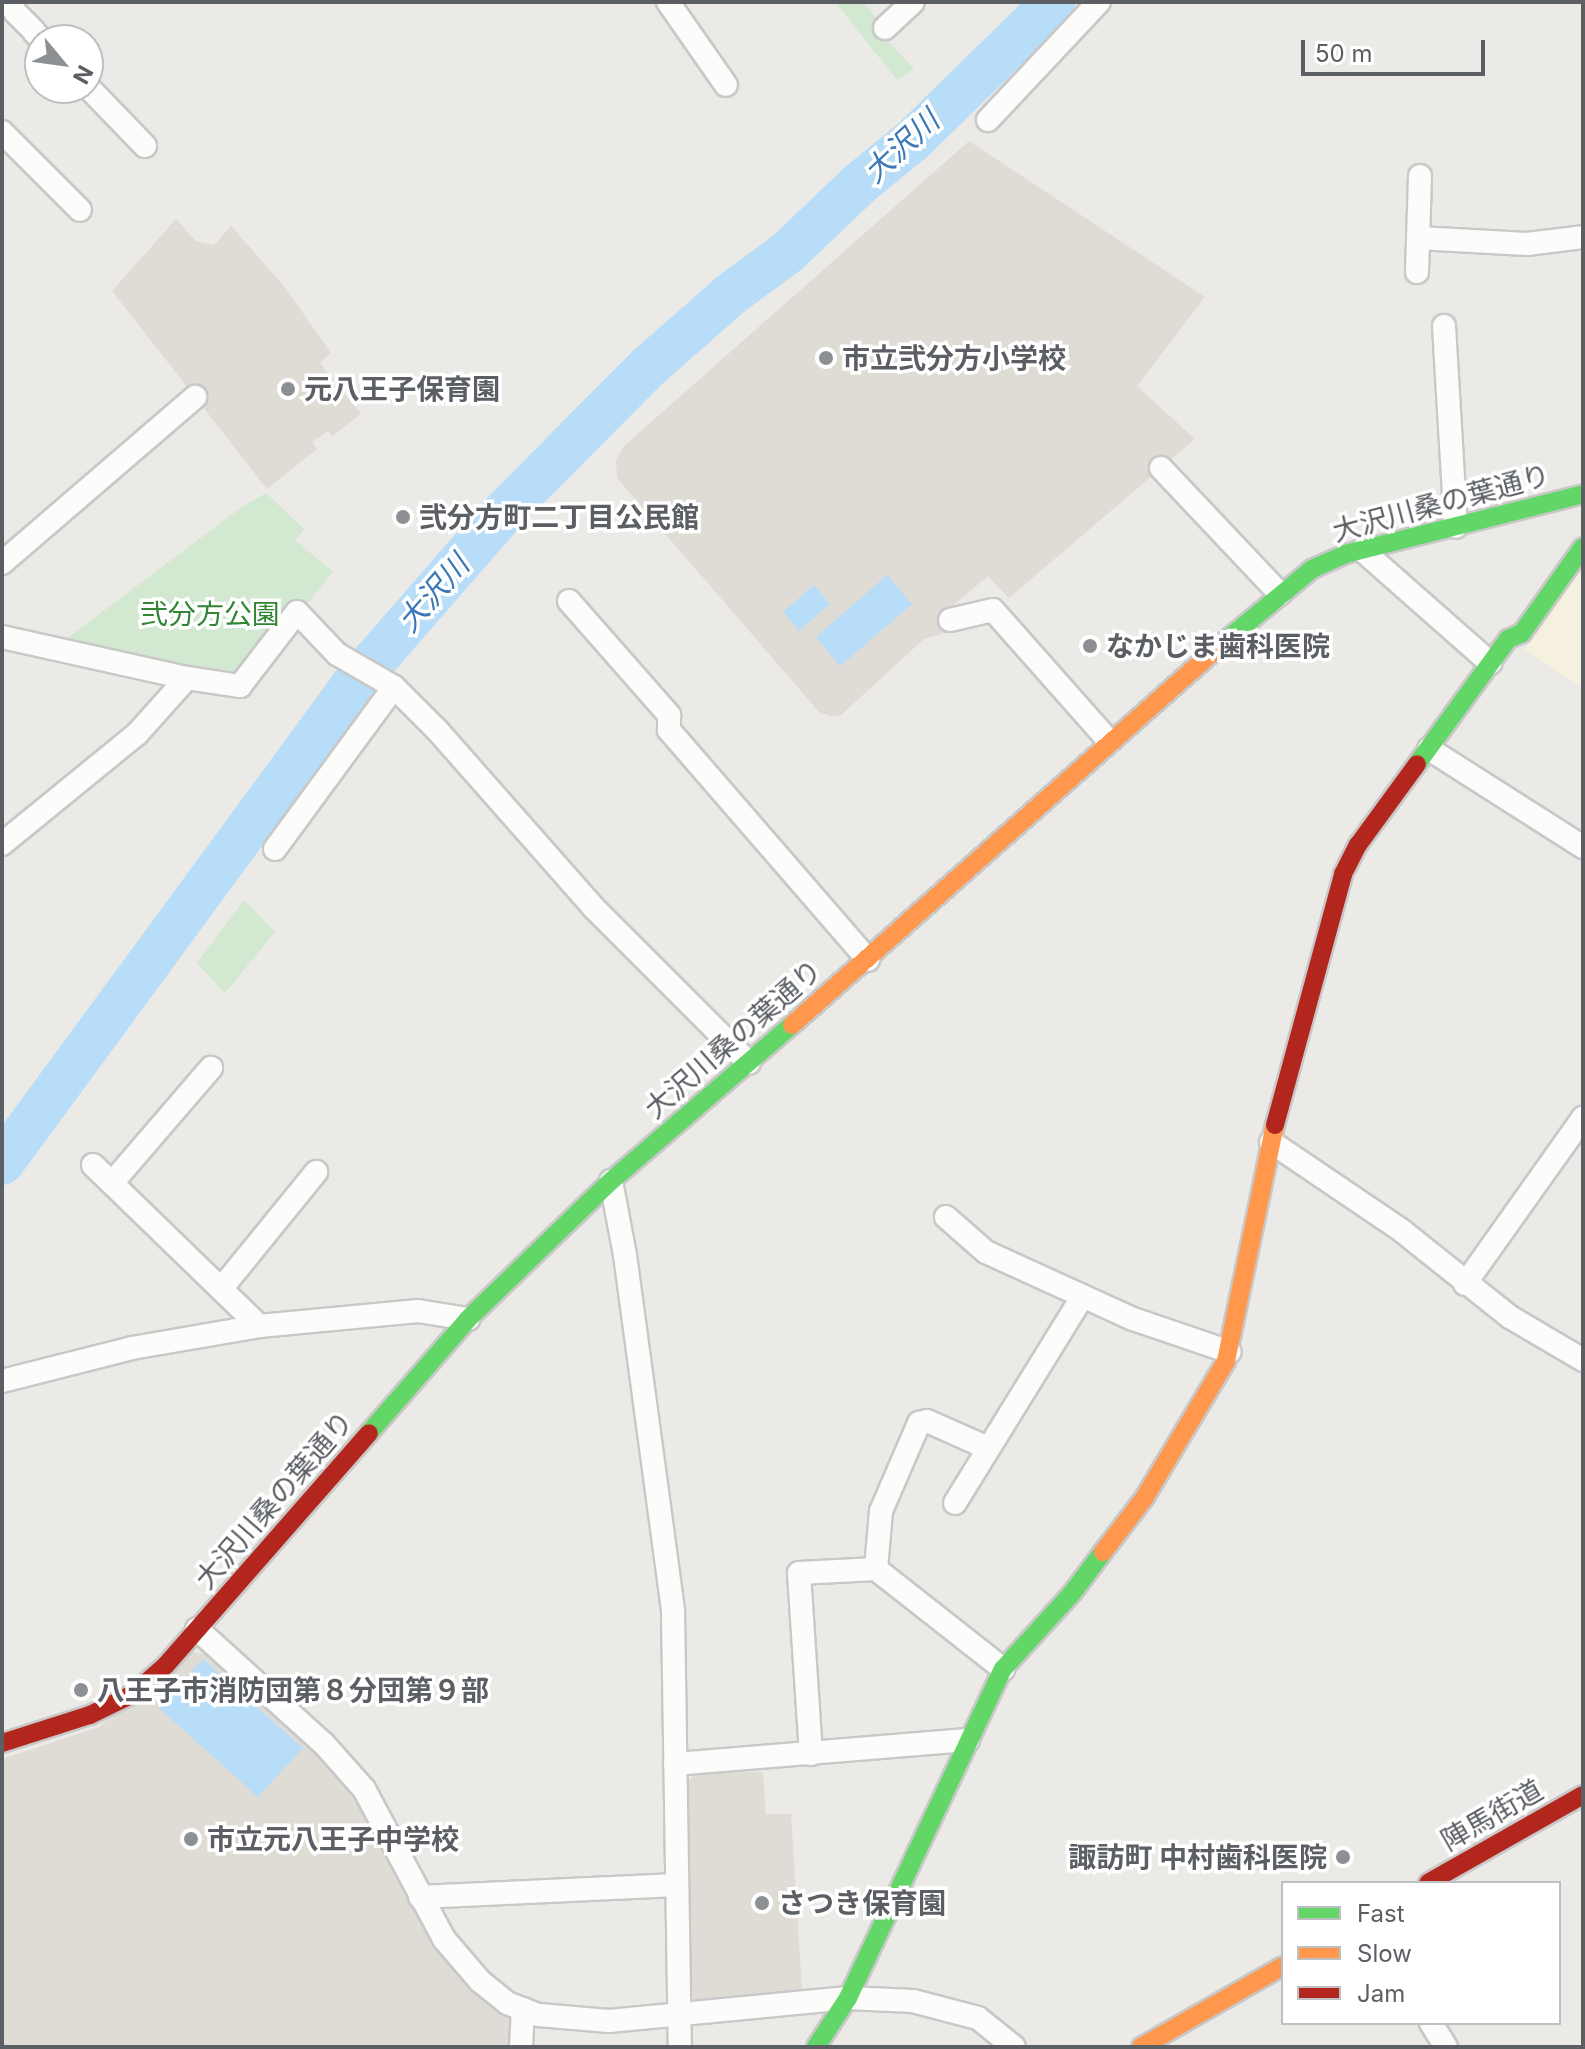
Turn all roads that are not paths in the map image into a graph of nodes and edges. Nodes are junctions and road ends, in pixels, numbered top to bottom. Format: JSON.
{"nodes":[{"id":1,"x":6,"y":2,"type":"edge"},
{"id":2,"x":668,"y":2,"type":"edge"},
{"id":3,"x":913,"y":2,"type":"edge"},
{"id":4,"x":1099,"y":2,"type":"edge"},
{"id":5,"x":27,"y":24,"type":"edge"},
{"id":6,"x":885,"y":28,"type":"dead end"},
{"id":7,"x":726,"y":85,"type":"dead end"},
{"id":8,"x":104,"y":104,"type":"edge"},
{"id":9,"x":988,"y":120,"type":"dead end"},
{"id":10,"x":2,"y":132,"type":"edge"},
{"id":11,"x":145,"y":146,"type":"dead end"},
{"id":12,"x":1420,"y":176,"type":"dead end"},
{"id":13,"x":80,"y":210,"type":"dead end"},
{"id":14,"x":1583,"y":237,"type":"edge"},
{"id":15,"x":1418,"y":238,"type":"junction"},
{"id":16,"x":1417,"y":272,"type":"dead end"},
{"id":17,"x":1444,"y":326,"type":"dead end"},
{"id":18,"x":195,"y":397,"type":"dead end"},
{"id":19,"x":1161,"y":468,"type":"dead end"},
{"id":20,"x":1583,"y":494,"type":"edge"},
{"id":21,"x":1456,"y":527,"type":"junction"},
{"id":22,"x":1583,"y":547,"type":"edge"},
{"id":23,"x":1362,"y":550,"type":"junction"},
{"id":24,"x":2,"y":563,"type":"edge"},
{"id":25,"x":1280,"y":594,"type":"junction"},
{"id":26,"x":569,"y":601,"type":"dead end"},
{"id":27,"x":950,"y":620,"type":"dead end"},
{"id":28,"x":2,"y":637,"type":"edge"},
{"id":29,"x":1490,"y":663,"type":"junction"},
{"id":30,"x":187,"y":678,"type":"junction"},
{"id":31,"x":389,"y":684,"type":"junction"},
{"id":32,"x":1109,"y":741,"type":"junction"},
{"id":33,"x":1429,"y":749,"type":"junction"},
{"id":34,"x":2,"y":844,"type":"edge"},
{"id":35,"x":1583,"y":847,"type":"edge"},
{"id":36,"x":275,"y":849,"type":"dead end"},
{"id":37,"x":868,"y":960,"type":"junction"},
{"id":38,"x":749,"y":1063,"type":"junction"},
{"id":39,"x":211,"y":1068,"type":"dead end"},
{"id":40,"x":1583,"y":1118,"type":"edge"},
{"id":41,"x":1271,"y":1142,"type":"junction"},
{"id":42,"x":93,"y":1165,"type":"dead end"},
{"id":43,"x":316,"y":1172,"type":"dead end"},
{"id":44,"x":611,"y":1181,"type":"junction"},
{"id":45,"x":112,"y":1183,"type":"junction"},
{"id":46,"x":946,"y":1217,"type":"dead end"},
{"id":47,"x":1465,"y":1284,"type":"junction"},
{"id":48,"x":221,"y":1289,"type":"junction"},
{"id":49,"x":1083,"y":1296,"type":"junction"},
{"id":50,"x":468,"y":1319,"type":"junction"},
{"id":51,"x":259,"y":1326,"type":"junction"},
{"id":52,"x":1230,"y":1352,"type":"junction"},
{"id":53,"x":1583,"y":1360,"type":"edge"},
{"id":54,"x":2,"y":1381,"type":"edge"},
{"id":55,"x":988,"y":1448,"type":"junction"},
{"id":56,"x":955,"y":1503,"type":"dead end"},
{"id":57,"x":876,"y":1569,"type":"junction"},
{"id":58,"x":197,"y":1629,"type":"junction"},
{"id":59,"x":1003,"y":1669,"type":"junction"},
{"id":60,"x":968,"y":1740,"type":"junction"},
{"id":61,"x":2,"y":1743,"type":"edge"},
{"id":62,"x":811,"y":1754,"type":"junction"},
{"id":63,"x":675,"y":1764,"type":"junction"},
{"id":64,"x":1583,"y":1795,"type":"edge"},
{"id":65,"x":1432,"y":1881,"type":"edge"},
{"id":66,"x":676,"y":1885,"type":"junction"},
{"id":67,"x":420,"y":1897,"type":"junction"},
{"id":68,"x":1281,"y":1967,"type":"edge"},
{"id":69,"x":848,"y":1998,"type":"junction"},
{"id":70,"x":523,"y":2009,"type":"junction"},
{"id":71,"x":679,"y":2013,"type":"junction"},
{"id":72,"x":1432,"y":2025,"type":"edge"},
{"id":73,"x":521,"y":2047,"type":"edge"},
{"id":74,"x":680,"y":2047,"type":"edge"},
{"id":75,"x":816,"y":2047,"type":"edge"},
{"id":76,"x":1014,"y":2047,"type":"edge"},
{"id":77,"x":1141,"y":2047,"type":"edge"},
{"id":78,"x":1446,"y":2047,"type":"edge"}],
"edges":[{"from":1,"to":5,"type":"street"},
{"from":2,"to":7,"type":"street"},
{"from":3,"to":6,"type":"street"},
{"from":4,"to":9,"type":"street"},
{"from":8,"to":11,"type":"street"},
{"from":10,"to":13,"type":"street"},
{"from":12,"to":15,"type":"street"},
{"from":14,"to":15,"type":"street"},
{"from":15,"to":16,"type":"street"},
{"from":17,"to":21,"type":"street"},
{"from":18,"to":24,"type":"street"},
{"from":19,"to":25,"type":"street"},
{"from":20,"to":21,"type":"street","name":"大沢川桑の葉通り"},
{"from":21,"to":23,"type":"street","name":"大沢川桑の葉通り"},
{"from":22,"to":29,"type":"street"},
{"from":23,"to":25,"type":"street","name":"大沢川桑の葉通り"},
{"from":23,"to":29,"type":"street"},
{"from":25,"to":32,"type":"street","name":"大沢川桑の葉通り"},
{"from":26,"to":37,"type":"street"},
{"from":27,"to":32,"type":"street"},
{"from":28,"to":30,"type":"street"},
{"from":29,"to":33,"type":"street"},
{"from":30,"to":31,"type":"street"},
{"from":30,"to":34,"type":"street"},
{"from":31,"to":36,"type":"street"},
{"from":31,"to":38,"type":"street"},
{"from":32,"to":37,"type":"street","name":"大沢川桑の葉通り"},
{"from":33,"to":35,"type":"street"},
{"from":33,"to":41,"type":"street"},
{"from":37,"to":38,"type":"street","name":"大沢川桑の葉通り"},
{"from":38,"to":44,"type":"street","name":"大沢川桑の葉通り"},
{"from":39,"to":45,"type":"street"},
{"from":40,"to":47,"type":"street"},
{"from":41,"to":47,"type":"street"},
{"from":41,"to":52,"type":"street"},
{"from":42,"to":45,"type":"street"},
{"from":43,"to":48,"type":"street"},
{"from":44,"to":50,"type":"street","name":"大沢川桑の葉通り"},
{"from":44,"to":63,"type":"street"},
{"from":45,"to":48,"type":"street"},
{"from":46,"to":49,"type":"street"},
{"from":47,"to":53,"type":"street"},
{"from":48,"to":51,"type":"street"},
{"from":49,"to":52,"type":"street"},
{"from":49,"to":55,"type":"street"},
{"from":50,"to":51,"type":"street"},
{"from":50,"to":58,"type":"street","name":"大沢川桑の葉通り"},
{"from":51,"to":54,"type":"street"},
{"from":52,"to":59,"type":"street"},
{"from":55,"to":56,"type":"street"},
{"from":55,"to":57,"type":"street"},
{"from":57,"to":59,"type":"street"},
{"from":57,"to":62,"type":"street"},
{"from":58,"to":61,"type":"street","name":"大沢川桑の葉通り"},
{"from":58,"to":67,"type":"street"},
{"from":59,"to":60,"type":"street"},
{"from":60,"to":62,"type":"street"},
{"from":60,"to":69,"type":"street"},
{"from":62,"to":63,"type":"street"},
{"from":63,"to":66,"type":"street"},
{"from":64,"to":65,"type":"street","name":"陣馬街道"},
{"from":66,"to":67,"type":"street"},
{"from":66,"to":71,"type":"street"},
{"from":67,"to":70,"type":"street"},
{"from":68,"to":77,"type":"street"},
{"from":69,"to":71,"type":"street"},
{"from":69,"to":75,"type":"street"},
{"from":69,"to":76,"type":"street"},
{"from":70,"to":71,"type":"street"},
{"from":70,"to":73,"type":"street"},
{"from":71,"to":74,"type":"street"},
{"from":72,"to":78,"type":"street"}]}
